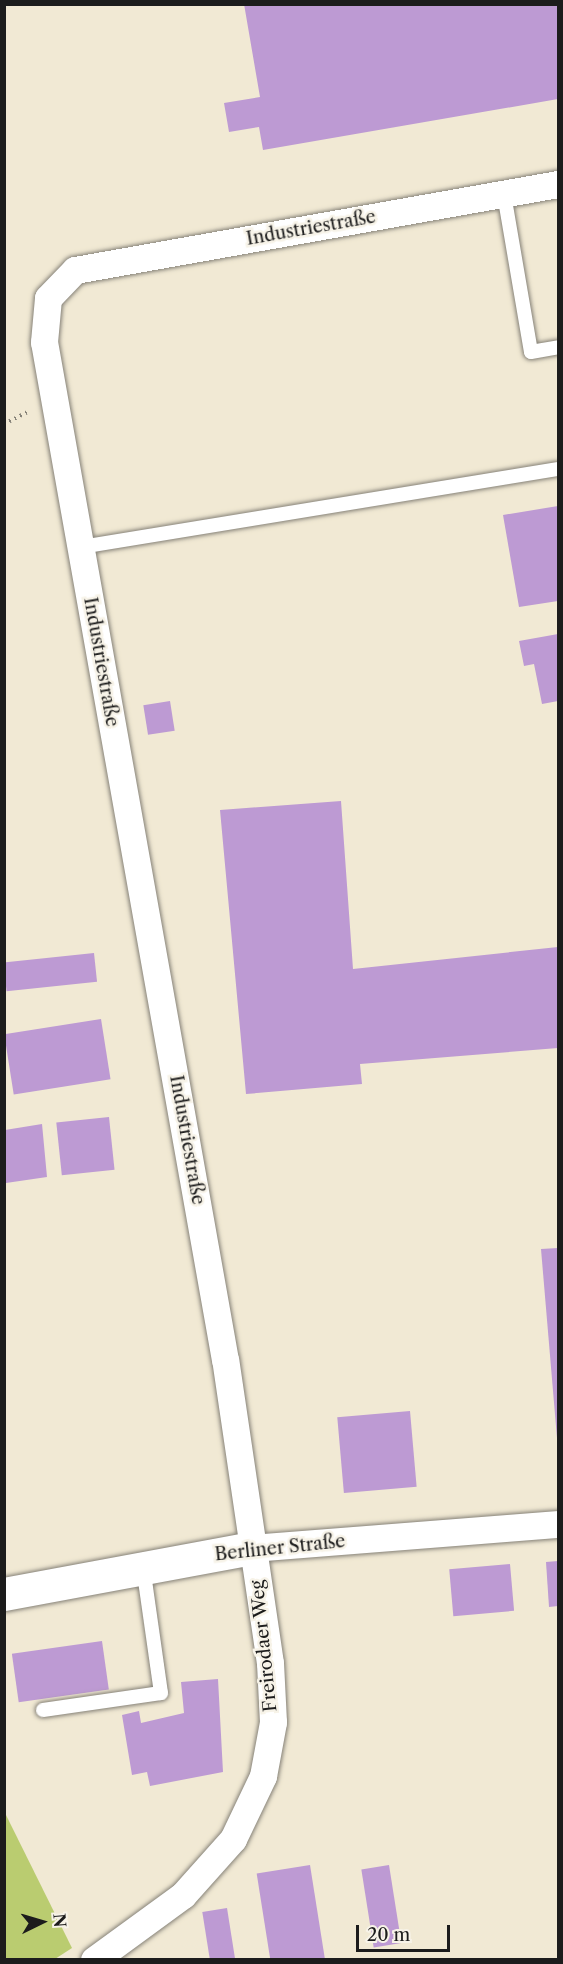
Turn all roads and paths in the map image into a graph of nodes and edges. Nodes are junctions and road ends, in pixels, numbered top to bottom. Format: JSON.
{"nodes":[{"id":1,"x":558,"y":184,"type":"edge"},
{"id":2,"x":504,"y":194,"type":"junction"},
{"id":3,"x":4,"y":252,"type":"edge"},
{"id":4,"x":4,"y":311,"type":"edge"},
{"id":5,"x":558,"y":346,"type":"edge"},
{"id":6,"x":558,"y":469,"type":"edge"},
{"id":7,"x":81,"y":547,"type":"junction"},
{"id":8,"x":558,"y":1524,"type":"edge"},
{"id":9,"x":252,"y":1548,"type":"junction"},
{"id":10,"x":142,"y":1567,"type":"junction"},
{"id":11,"x":4,"y":1594,"type":"edge"},
{"id":12,"x":43,"y":1710,"type":"dead end"},
{"id":13,"x":94,"y":1959,"type":"edge"}],
"edges":[{"from":1,"to":2,"type":"street","name":"Industriestraße"},
{"from":2,"to":5,"type":"lane"},
{"from":2,"to":7,"type":"street","name":"Industriestraße"},
{"from":3,"to":4,"type":"path"},
{"from":6,"to":7,"type":"lane"},
{"from":7,"to":9,"type":"street","name":"Industriestraße"},
{"from":8,"to":9,"type":"street","name":"Berliner Straße"},
{"from":9,"to":10,"type":"street","name":"Berliner Straße"},
{"from":9,"to":13,"type":"street","name":"Freirodaer Weg"},
{"from":10,"to":11,"type":"street","name":"Berliner Straße"},
{"from":10,"to":12,"type":"lane"}]}
